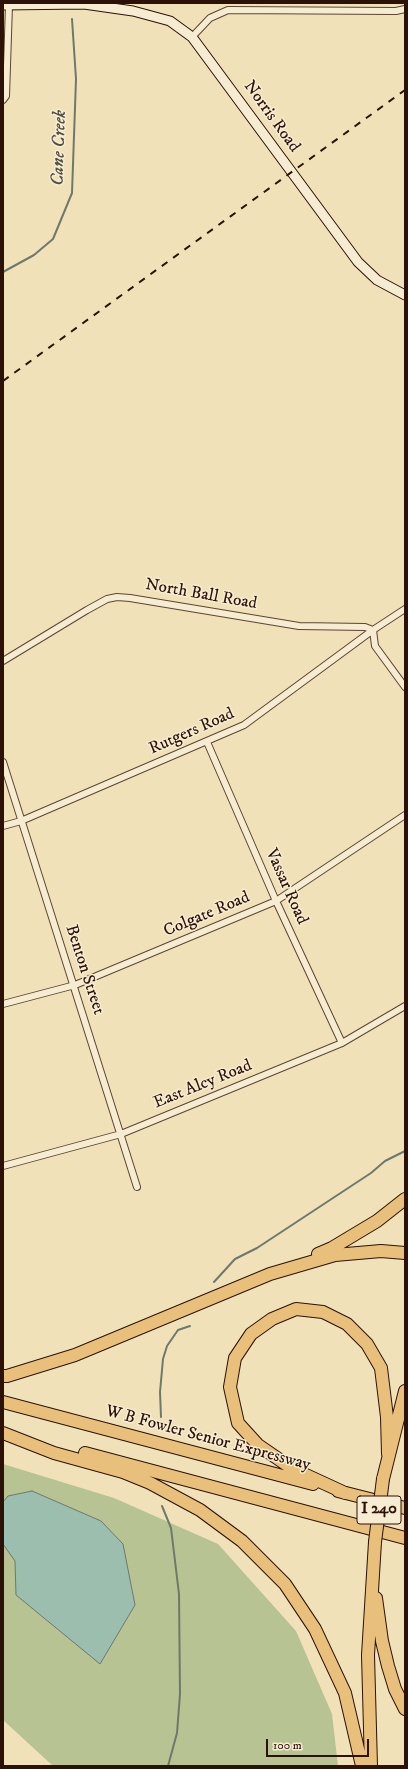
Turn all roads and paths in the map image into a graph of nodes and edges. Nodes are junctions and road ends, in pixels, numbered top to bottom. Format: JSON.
{"nodes":[{"id":1,"x":6,"y":5,"type":"edge"},
{"id":2,"x":405,"y":9,"type":"edge"},
{"id":3,"x":192,"y":37,"type":"junction"},
{"id":4,"x":3,"y":100,"type":"edge"},
{"id":5,"x":405,"y":295,"type":"edge"},
{"id":6,"x":405,"y":609,"type":"edge"},
{"id":7,"x":373,"y":630,"type":"junction"},
{"id":8,"x":3,"y":661,"type":"edge"},
{"id":9,"x":405,"y":687,"type":"edge"},
{"id":10,"x":207,"y":742,"type":"junction"},
{"id":11,"x":3,"y":762,"type":"edge"},
{"id":12,"x":405,"y":815,"type":"edge"},
{"id":13,"x":21,"y":821,"type":"junction"},
{"id":14,"x":3,"y":826,"type":"edge"},
{"id":15,"x":276,"y":901,"type":"junction"},
{"id":16,"x":75,"y":985,"type":"junction"},
{"id":17,"x":3,"y":1004,"type":"edge"},
{"id":18,"x":405,"y":1006,"type":"edge"},
{"id":19,"x":342,"y":1043,"type":"junction"},
{"id":20,"x":121,"y":1134,"type":"junction"},
{"id":21,"x":3,"y":1166,"type":"edge"},
{"id":22,"x":137,"y":1187,"type":"dead end"},
{"id":23,"x":405,"y":1199,"type":"edge"},
{"id":24,"x":405,"y":1253,"type":"edge"},
{"id":25,"x":270,"y":1274,"type":"junction"},
{"id":26,"x":3,"y":1376,"type":"edge"},
{"id":27,"x":405,"y":1391,"type":"edge"},
{"id":28,"x":3,"y":1402,"type":"edge"},
{"id":29,"x":3,"y":1432,"type":"edge"},
{"id":30,"x":388,"y":1454,"type":"junction"},
{"id":31,"x":345,"y":1493,"type":"junction"},
{"id":32,"x":405,"y":1508,"type":"edge"},
{"id":33,"x":405,"y":1538,"type":"edge"},
{"id":34,"x":373,"y":1569,"type":"junction"},
{"id":35,"x":405,"y":1709,"type":"edge"},
{"id":36,"x":362,"y":1766,"type":"edge"},
{"id":37,"x":371,"y":1766,"type":"edge"}],
"edges":[{"from":1,"to":3,"type":"main road","name":"Norris Road"},
{"from":1,"to":4,"type":"street"},
{"from":2,"to":3,"type":"street"},
{"from":3,"to":5,"type":"main road","name":"Norris Road"},
{"from":6,"to":7,"type":"street"},
{"from":7,"to":8,"type":"street","name":"North Ball Road"},
{"from":7,"to":9,"type":"street"},
{"from":7,"to":10,"type":"street","name":"Rutgers Road"},
{"from":10,"to":13,"type":"street","name":"Rutgers Road"},
{"from":10,"to":15,"type":"street","name":"Vassar Road"},
{"from":11,"to":13,"type":"street","name":"Benton Street"},
{"from":12,"to":15,"type":"street","name":"Colgate Road"},
{"from":13,"to":14,"type":"street","name":"Rutgers Road"},
{"from":13,"to":16,"type":"street","name":"Benton Street"},
{"from":15,"to":16,"type":"street","name":"Colgate Road"},
{"from":15,"to":19,"type":"street","name":"Vassar Road"},
{"from":16,"to":17,"type":"street","name":"Colgate Road"},
{"from":16,"to":20,"type":"street","name":"Benton Street"},
{"from":18,"to":19,"type":"street","name":"East Alcy Road"},
{"from":19,"to":20,"type":"street","name":"East Alcy Road"},
{"from":20,"to":21,"type":"street","name":"East Alcy Road"},
{"from":20,"to":22,"type":"street","name":"Benton Street"},
{"from":23,"to":25,"type":"highway"},
{"from":24,"to":25,"type":"highway"},
{"from":25,"to":26,"type":"highway"},
{"from":27,"to":30,"type":"highway","number":"I 240"},
{"from":28,"to":31,"type":"highway","name":"W B Fowler Senior Expressway"},
{"from":29,"to":33,"type":"highway"},
{"from":29,"to":36,"type":"highway"},
{"from":30,"to":31,"type":"highway"},
{"from":30,"to":34,"type":"highway","number":"I 240","bridge":true},
{"from":31,"to":32,"type":"highway","name":"W B Fowler Senior Expressway"},
{"from":34,"to":35,"type":"highway"},
{"from":34,"to":37,"type":"highway"}]}
